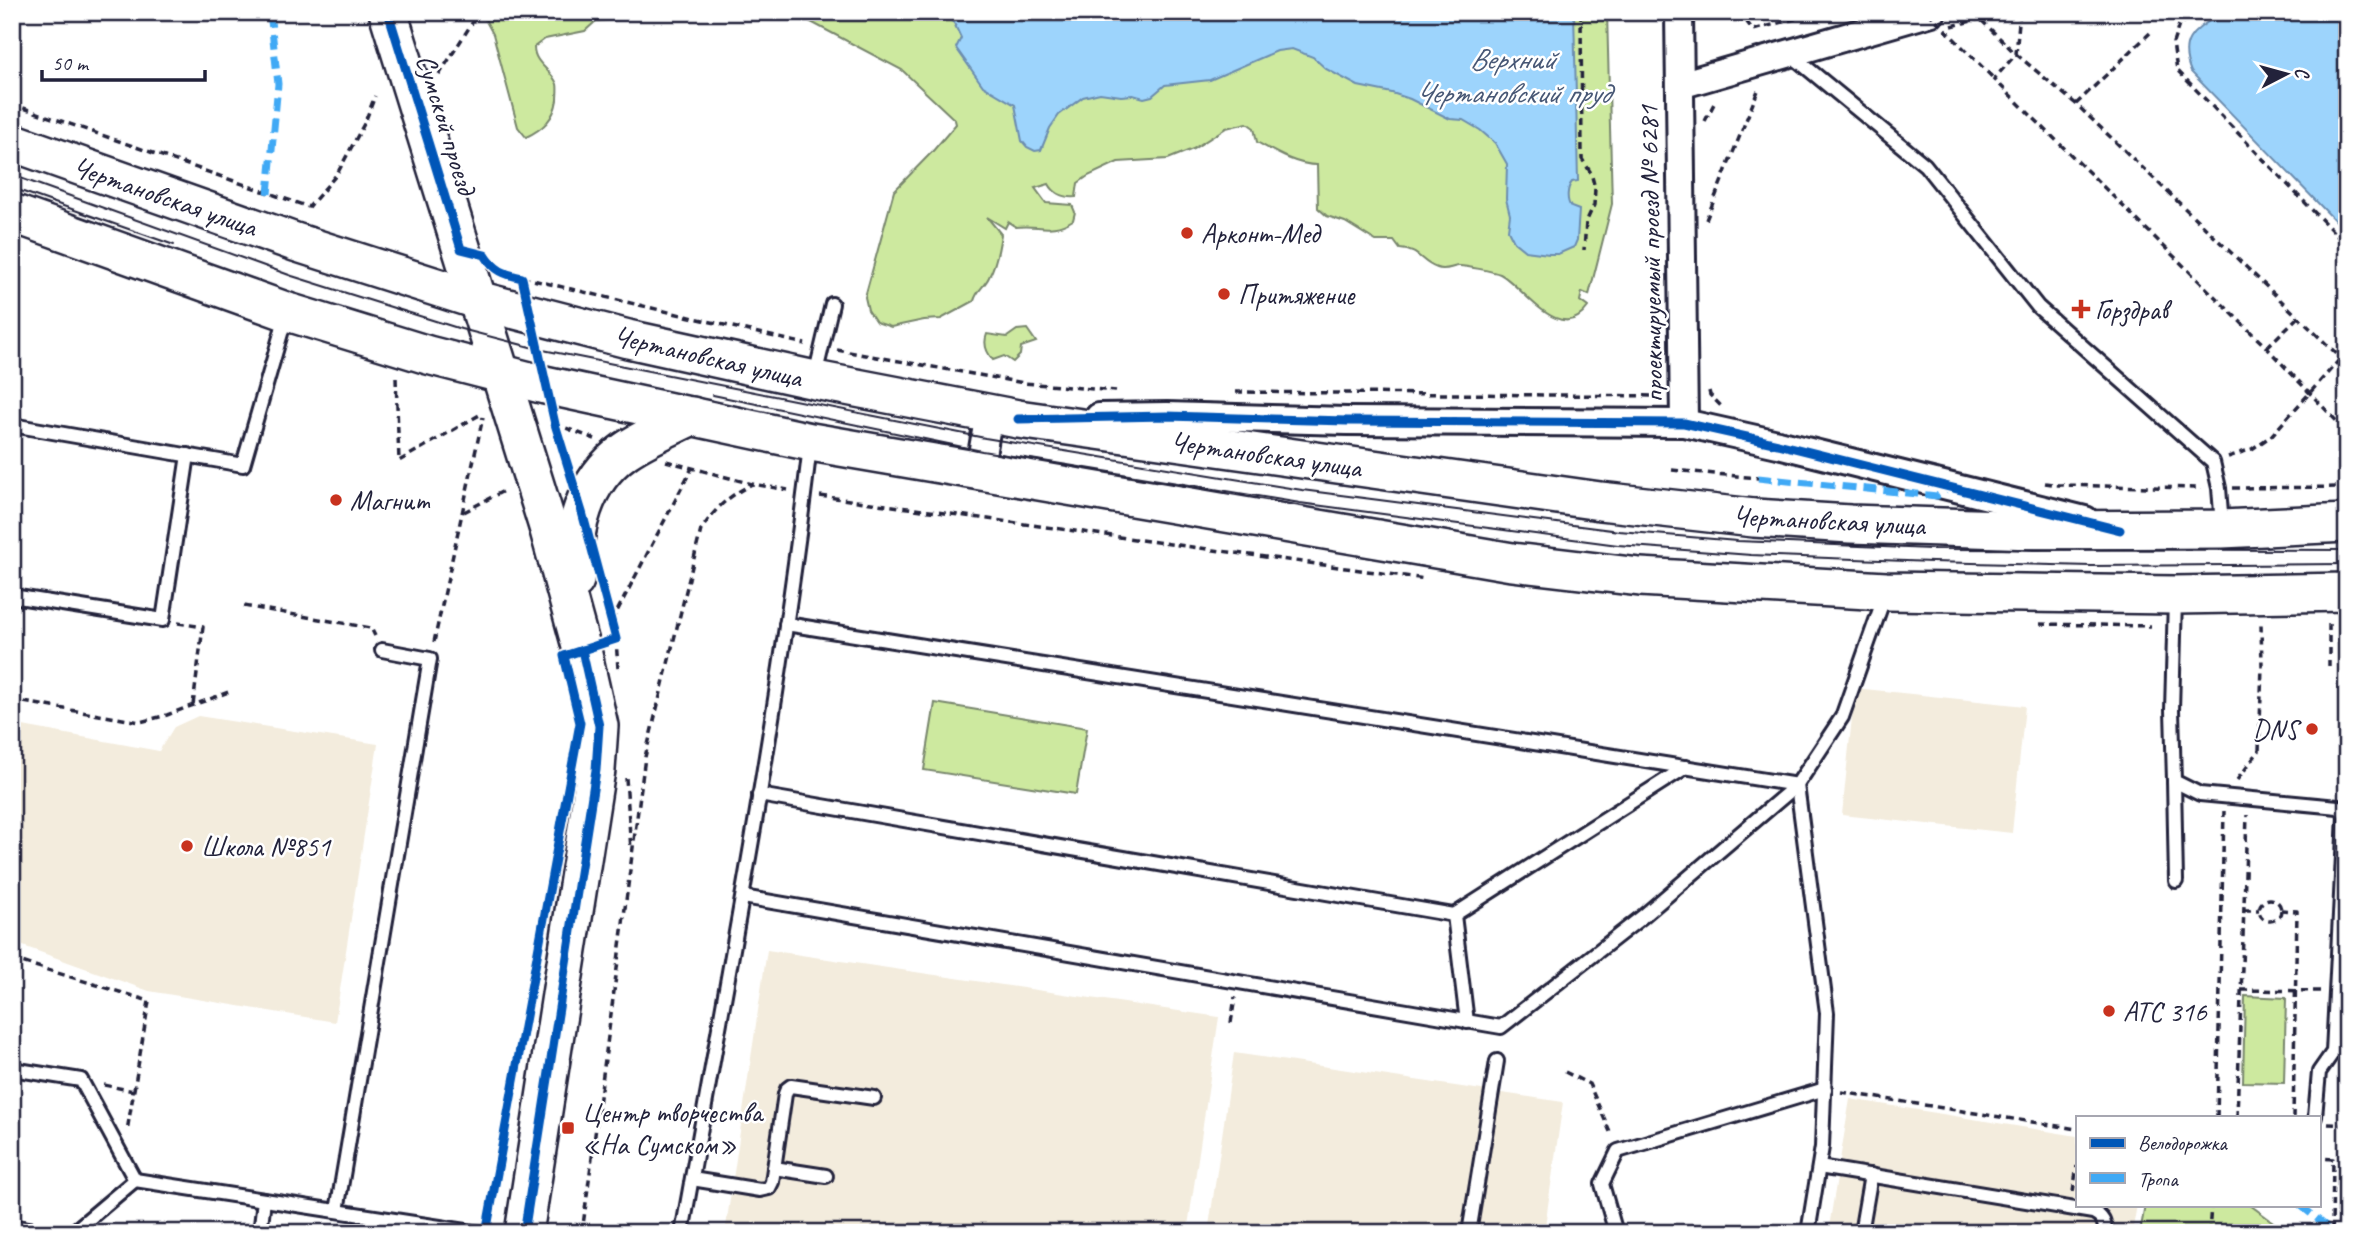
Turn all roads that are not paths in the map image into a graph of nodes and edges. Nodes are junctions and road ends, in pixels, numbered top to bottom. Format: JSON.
{"nodes":[{"id":1,"x":388,"y":12,"type":"edge"},
{"id":2,"x":1679,"y":12,"type":"edge"},
{"id":3,"x":1930,"y":19,"type":"edge"},
{"id":4,"x":1790,"y":53,"type":"junction"},
{"id":5,"x":1680,"y":85,"type":"junction"},
{"id":6,"x":12,"y":142,"type":"edge"},
{"id":7,"x":12,"y":213,"type":"edge"},
{"id":8,"x":477,"y":300,"type":"junction"},
{"id":9,"x":832,"y":304,"type":"dead end"},
{"id":10,"x":288,"y":312,"type":"junction"},
{"id":11,"x":818,"y":364,"type":"junction"},
{"id":12,"x":499,"y":373,"type":"junction"},
{"id":13,"x":692,"y":416,"type":"junction"},
{"id":14,"x":1004,"y":416,"type":"junction"},
{"id":15,"x":1684,"y":423,"type":"junction"},
{"id":16,"x":12,"y":425,"type":"edge"},
{"id":17,"x":811,"y":442,"type":"junction"},
{"id":18,"x":188,"y":455,"type":"junction"},
{"id":19,"x":979,"y":472,"type":"junction"},
{"id":20,"x":2347,"y":523,"type":"edge"},
{"id":21,"x":2222,"y":529,"type":"junction"},
{"id":22,"x":2120,"y":530,"type":"junction"},
{"id":23,"x":1886,"y":591,"type":"junction"},
{"id":24,"x":2347,"y":592,"type":"edge"},
{"id":25,"x":2175,"y":595,"type":"junction"},
{"id":26,"x":12,"y":596,"type":"edge"},
{"id":27,"x":786,"y":624,"type":"junction"},
{"id":28,"x":382,"y":650,"type":"road end"},
{"id":29,"x":582,"y":650,"type":"junction"},
{"id":30,"x":1686,"y":767,"type":"junction"},
{"id":31,"x":2174,"y":780,"type":"junction"},
{"id":32,"x":1797,"y":785,"type":"junction"},
{"id":33,"x":760,"y":795,"type":"junction"},
{"id":34,"x":2176,"y":881,"type":"dead end"},
{"id":35,"x":743,"y":897,"type":"junction"},
{"id":36,"x":1454,"y":915,"type":"junction"},
{"id":37,"x":1467,"y":1022,"type":"junction"},
{"id":38,"x":1497,"y":1061,"type":"dead end"},
{"id":39,"x":12,"y":1069,"type":"edge"},
{"id":40,"x":1825,"y":1089,"type":"junction"},
{"id":41,"x":874,"y":1098,"type":"dead end"},
{"id":42,"x":2315,"y":1116,"type":"edge"},
{"id":43,"x":1819,"y":1167,"type":"junction"},
{"id":44,"x":774,"y":1168,"type":"junction"},
{"id":45,"x":1871,"y":1175,"type":"junction"},
{"id":46,"x":826,"y":1176,"type":"dead end"},
{"id":47,"x":135,"y":1180,"type":"junction"},
{"id":48,"x":692,"y":1180,"type":"junction"},
{"id":49,"x":264,"y":1200,"type":"junction"},
{"id":50,"x":337,"y":1211,"type":"junction"},
{"id":51,"x":12,"y":1226,"type":"edge"},
{"id":52,"x":52,"y":1233,"type":"edge"},
{"id":53,"x":72,"y":1233,"type":"edge"},
{"id":54,"x":260,"y":1233,"type":"edge"},
{"id":55,"x":479,"y":1233,"type":"edge"},
{"id":56,"x":524,"y":1233,"type":"edge"},
{"id":57,"x":682,"y":1233,"type":"edge"},
{"id":58,"x":1469,"y":1233,"type":"edge"},
{"id":59,"x":1616,"y":1233,"type":"edge"},
{"id":60,"x":1808,"y":1233,"type":"edge"},
{"id":61,"x":1861,"y":1233,"type":"edge"},
{"id":62,"x":2105,"y":1233,"type":"edge"}],
"edges":[{"from":1,"to":8,"type":"main road","name":"Сумской проезд"},
{"from":2,"to":5,"type":"street","name":"проектируемый проезд № 6281"},
{"from":3,"to":4,"type":"street"},
{"from":4,"to":5,"type":"street"},
{"from":4,"to":21,"type":"lane"},
{"from":5,"to":15,"type":"street","name":"проектируемый проезд № 6281"},
{"from":6,"to":8,"type":"main road","name":"Чертановская улица"},
{"from":7,"to":10,"type":"main road"},
{"from":8,"to":11,"type":"main road","name":"Чертановская улица"},
{"from":8,"to":12,"type":"main road","name":"Сумской проезд"},
{"from":9,"to":11,"type":"lane"},
{"from":10,"to":12,"type":"main road"},
{"from":10,"to":18,"type":"lane"},
{"from":11,"to":14,"type":"main road","name":"Чертановская улица"},
{"from":12,"to":13,"type":"main road"},
{"from":12,"to":29,"type":"main road","name":"Сумской проезд"},
{"from":13,"to":17,"type":"main road"},
{"from":13,"to":29,"type":"main road"},
{"from":14,"to":15,"type":"street"},
{"from":14,"to":19,"type":"street"},
{"from":14,"to":22,"type":"main road","name":"Чертановская улица"},
{"from":15,"to":22,"type":"street"},
{"from":16,"to":18,"type":"lane"},
{"from":17,"to":19,"type":"main road"},
{"from":17,"to":27,"type":"lane"},
{"from":18,"to":26,"type":"lane"},
{"from":19,"to":23,"type":"main road"},
{"from":20,"to":21,"type":"main road","name":"Чертановская улица"},
{"from":21,"to":22,"type":"main road","name":"Чертановская улица"},
{"from":23,"to":25,"type":"main road"},
{"from":23,"to":32,"type":"lane"},
{"from":24,"to":25,"type":"main road"},
{"from":25,"to":31,"type":"lane"},
{"from":27,"to":30,"type":"lane"},
{"from":27,"to":33,"type":"lane"},
{"from":28,"to":50,"type":"lane"},
{"from":29,"to":56,"type":"main road","name":"Сумской проезд"},
{"from":30,"to":32,"type":"lane"},
{"from":30,"to":36,"type":"lane"},
{"from":31,"to":34,"type":"lane"},
{"from":31,"to":42,"type":"lane"},
{"from":32,"to":37,"type":"lane"},
{"from":32,"to":40,"type":"lane"},
{"from":33,"to":35,"type":"lane"},
{"from":33,"to":36,"type":"lane"},
{"from":35,"to":37,"type":"lane"},
{"from":35,"to":48,"type":"lane"},
{"from":36,"to":37,"type":"lane"},
{"from":38,"to":58,"type":"lane"},
{"from":39,"to":47,"type":"lane"},
{"from":40,"to":43,"type":"lane"},
{"from":40,"to":59,"type":"lane"},
{"from":41,"to":44,"type":"lane"},
{"from":43,"to":45,"type":"lane"},
{"from":43,"to":60,"type":"lane"},
{"from":44,"to":46,"type":"lane"},
{"from":44,"to":48,"type":"lane"},
{"from":45,"to":61,"type":"lane"},
{"from":45,"to":62,"type":"lane"},
{"from":47,"to":49,"type":"lane"},
{"from":47,"to":53,"type":"lane"},
{"from":48,"to":57,"type":"lane"},
{"from":49,"to":50,"type":"lane"},
{"from":49,"to":54,"type":"lane"},
{"from":50,"to":55,"type":"lane"},
{"from":51,"to":52,"type":"lane"}]}
